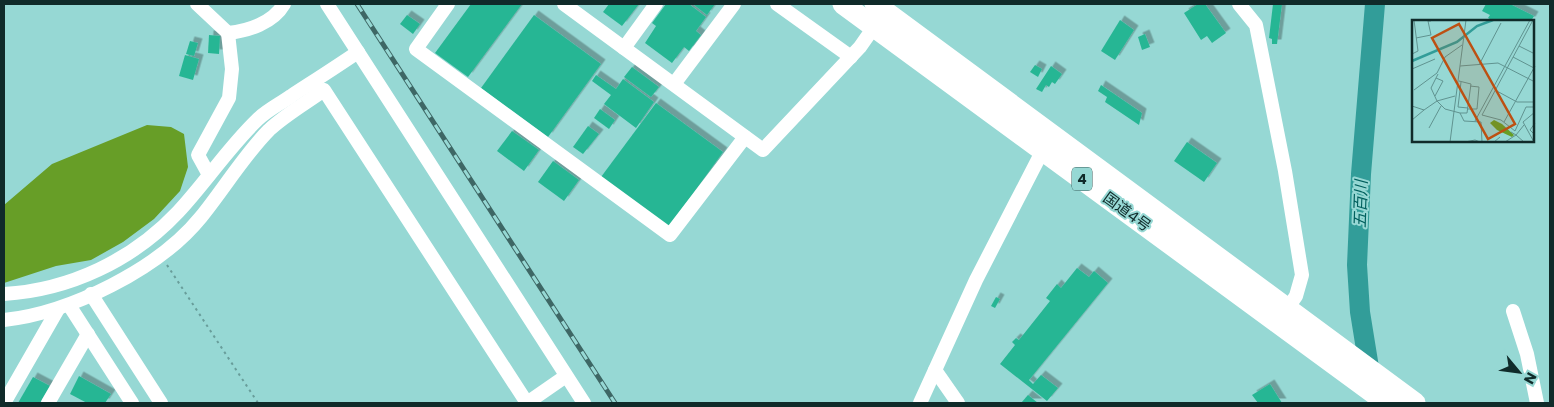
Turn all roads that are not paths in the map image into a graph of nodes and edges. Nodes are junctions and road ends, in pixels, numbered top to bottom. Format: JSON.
{"nodes":[{"id":1,"x":197,"y":4,"type":"edge"},
{"id":2,"x":284,"y":4,"type":"edge"},
{"id":3,"x":326,"y":4,"type":"edge"},
{"id":4,"x":448,"y":4,"type":"edge"},
{"id":5,"x":564,"y":4,"type":"edge"},
{"id":6,"x":656,"y":4,"type":"edge"},
{"id":7,"x":734,"y":4,"type":"edge"},
{"id":8,"x":776,"y":4,"type":"edge"},
{"id":9,"x":843,"y":4,"type":"edge"},
{"id":10,"x":875,"y":4,"type":"edge"},
{"id":11,"x":1239,"y":4,"type":"edge"},
{"id":12,"x":874,"y":27,"type":"junction"},
{"id":13,"x":228,"y":33,"type":"junction"},
{"id":14,"x":624,"y":48,"type":"junction"},
{"id":15,"x":358,"y":52,"type":"junction"},
{"id":16,"x":851,"y":57,"type":"junction"},
{"id":17,"x":320,"y":84,"type":"junction"},
{"id":18,"x":674,"y":84,"type":"junction"},
{"id":19,"x":745,"y":137,"type":"junction"},
{"id":20,"x":1047,"y":143,"type":"junction"},
{"id":21,"x":209,"y":175,"type":"junction"},
{"id":22,"x":4,"y":294,"type":"edge"},
{"id":23,"x":91,"y":294,"type":"junction"},
{"id":24,"x":63,"y":307,"type":"junction"},
{"id":25,"x":1287,"y":309,"type":"junction"},
{"id":26,"x":1513,"y":311,"type":"dead end"},
{"id":27,"x":4,"y":320,"type":"edge"},
{"id":28,"x":88,"y":334,"type":"junction"},
{"id":29,"x":935,"y":370,"type":"junction"},
{"id":30,"x":566,"y":376,"type":"junction"},
{"id":31,"x":129,"y":401,"type":"edge"},
{"id":32,"x":4,"y":403,"type":"edge"},
{"id":33,"x":48,"y":403,"type":"edge"},
{"id":34,"x":161,"y":403,"type":"edge"},
{"id":35,"x":527,"y":403,"type":"edge"},
{"id":36,"x":584,"y":403,"type":"edge"},
{"id":37,"x":920,"y":403,"type":"edge"},
{"id":38,"x":958,"y":403,"type":"edge"},
{"id":39,"x":1387,"y":403,"type":"edge"},
{"id":40,"x":1415,"y":403,"type":"edge"},
{"id":41,"x":1538,"y":403,"type":"edge"}],
"edges":[{"from":1,"to":13,"type":"street"},
{"from":2,"to":13,"type":"street"},
{"from":3,"to":15,"type":"street"},
{"from":4,"to":19,"type":"street"},
{"from":5,"to":14,"type":"street"},
{"from":6,"to":14,"type":"street"},
{"from":7,"to":18,"type":"street"},
{"from":8,"to":16,"type":"street"},
{"from":9,"to":12,"type":"highway","name":"国道4号","number":"4"},
{"from":10,"to":20,"type":"highway","name":"国道4号","number":"4"},
{"from":11,"to":25,"type":"street"},
{"from":12,"to":16,"type":"street"},
{"from":12,"to":20,"type":"highway","name":"国道4号","number":"4"},
{"from":13,"to":21,"type":"street"},
{"from":14,"to":18,"type":"street"},
{"from":15,"to":17,"type":"street"},
{"from":15,"to":30,"type":"street"},
{"from":16,"to":19,"type":"street"},
{"from":17,"to":21,"type":"street"},
{"from":17,"to":23,"type":"street"},
{"from":17,"to":35,"type":"street"},
{"from":18,"to":19,"type":"street"},
{"from":20,"to":25,"type":"highway","name":"国道4号","number":"4"},
{"from":20,"to":29,"type":"street"},
{"from":20,"to":39,"type":"highway","name":"国道4号","number":"4"},
{"from":21,"to":22,"type":"street"},
{"from":23,"to":24,"type":"street"},
{"from":23,"to":34,"type":"street"},
{"from":24,"to":27,"type":"street"},
{"from":24,"to":28,"type":"street"},
{"from":24,"to":32,"type":"street"},
{"from":25,"to":40,"type":"highway","name":"国道4号","number":"4"},
{"from":26,"to":41,"type":"street"},
{"from":28,"to":31,"type":"street"},
{"from":28,"to":33,"type":"street"},
{"from":29,"to":37,"type":"street"},
{"from":29,"to":38,"type":"street"},
{"from":30,"to":35,"type":"street"},
{"from":30,"to":36,"type":"street"}]}
